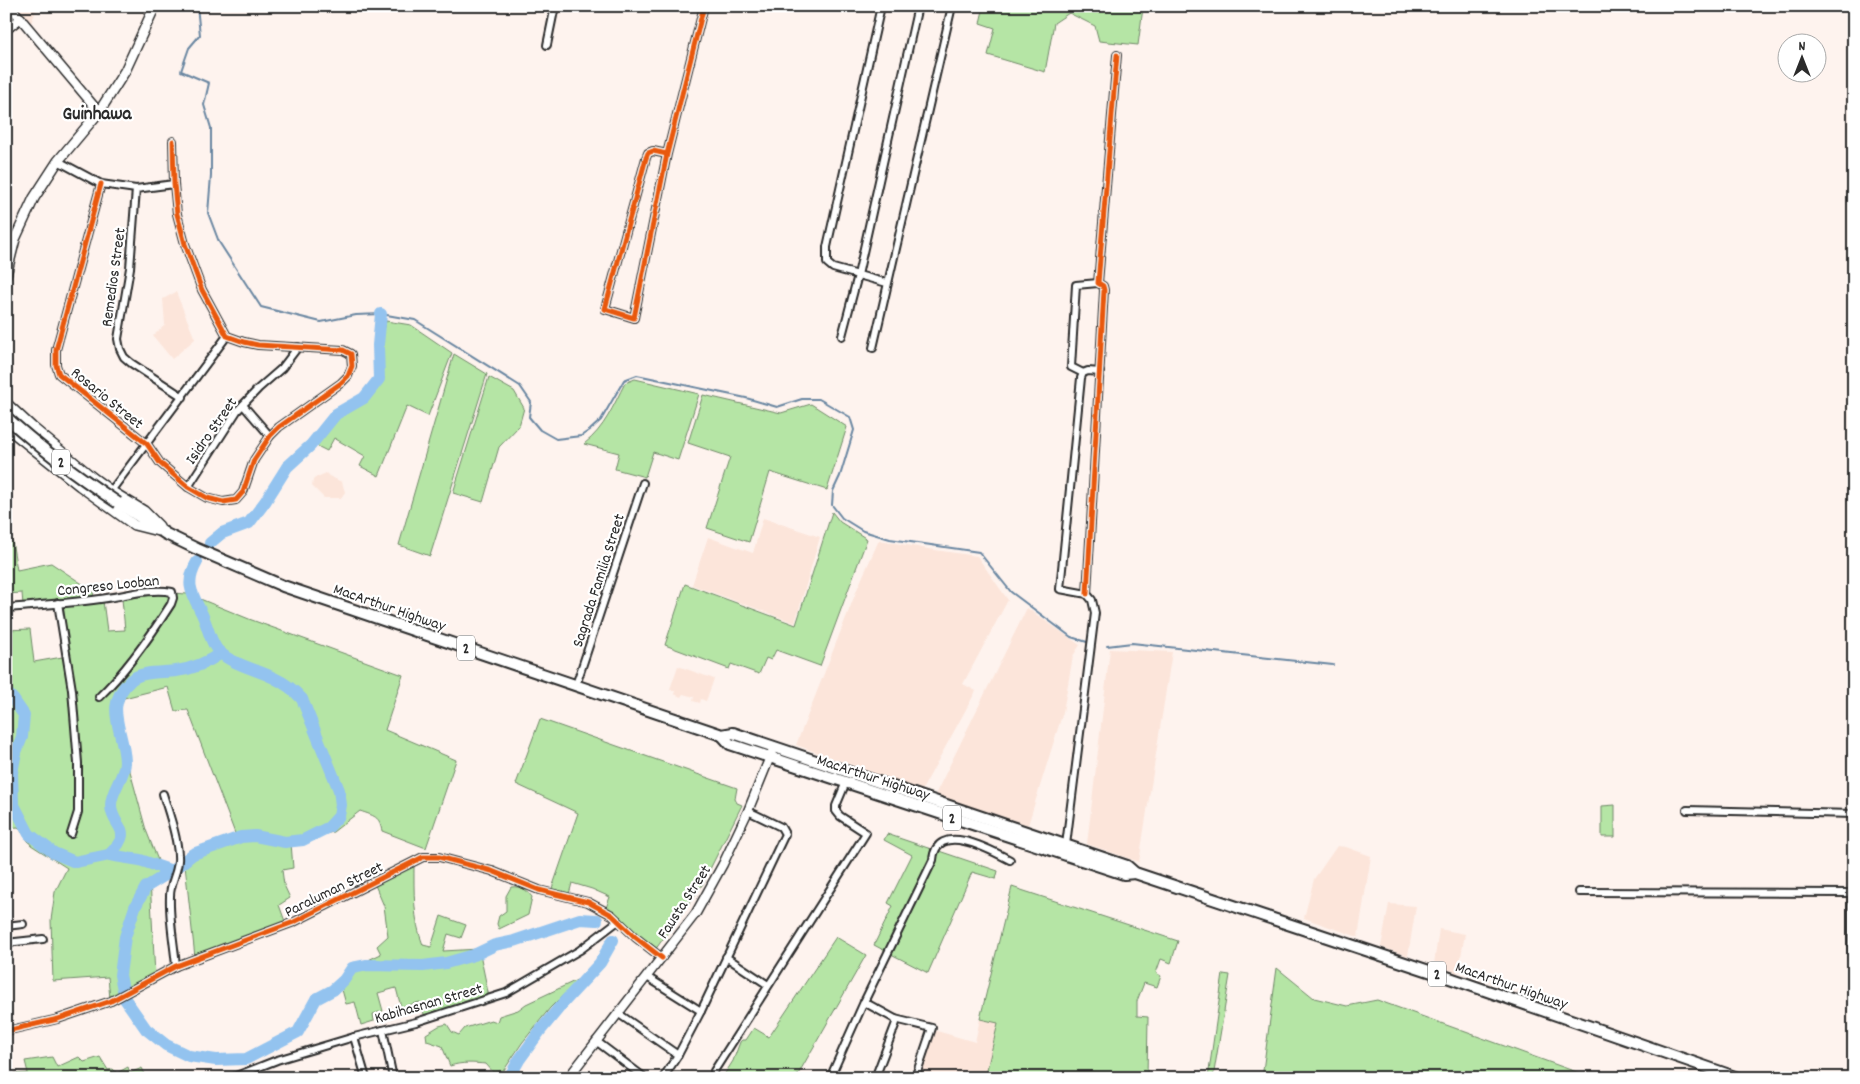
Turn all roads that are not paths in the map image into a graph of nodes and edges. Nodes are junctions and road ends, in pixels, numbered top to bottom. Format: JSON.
{"nodes":[{"id":1,"x":10,"y":6,"type":"edge"},
{"id":2,"x":155,"y":6,"type":"edge"},
{"id":3,"x":555,"y":6,"type":"edge"},
{"id":4,"x":704,"y":6,"type":"edge"},
{"id":5,"x":881,"y":6,"type":"edge"},
{"id":6,"x":918,"y":6,"type":"edge"},
{"id":7,"x":952,"y":6,"type":"edge"},
{"id":8,"x":21,"y":18,"type":"junction"},
{"id":9,"x":6,"y":30,"type":"edge"},
{"id":10,"x":547,"y":45,"type":"dead end"},
{"id":11,"x":1118,"y":55,"type":"dead end"},
{"id":12,"x":99,"y":112,"type":"junction"},
{"id":13,"x":173,"y":142,"type":"dead end"},
{"id":14,"x":667,"y":154,"type":"junction"},
{"id":15,"x":58,"y":161,"type":"junction"},
{"id":16,"x":101,"y":184,"type":"junction"},
{"id":17,"x":174,"y":184,"type":"junction"},
{"id":18,"x":136,"y":189,"type":"junction"},
{"id":19,"x":6,"y":275,"type":"edge"},
{"id":20,"x":858,"y":275,"type":"junction"},
{"id":21,"x":887,"y":283,"type":"junction"},
{"id":22,"x":1098,"y":284,"type":"junction"},
{"id":23,"x":227,"y":336,"type":"junction"},
{"id":24,"x":842,"y":336,"type":"dead end"},
{"id":25,"x":298,"y":347,"type":"junction"},
{"id":26,"x":873,"y":348,"type":"dead end"},
{"id":27,"x":1100,"y":372,"type":"junction"},
{"id":28,"x":1083,"y":373,"type":"junction"},
{"id":29,"x":183,"y":397,"type":"junction"},
{"id":30,"x":6,"y":403,"type":"edge"},
{"id":31,"x":243,"y":405,"type":"junction"},
{"id":32,"x":6,"y":417,"type":"edge"},
{"id":33,"x":6,"y":427,"type":"edge"},
{"id":34,"x":270,"y":436,"type":"junction"},
{"id":35,"x":147,"y":444,"type":"junction"},
{"id":36,"x":643,"y":483,"type":"dead end"},
{"id":37,"x":188,"y":487,"type":"junction"},
{"id":38,"x":112,"y":491,"type":"junction"},
{"id":39,"x":166,"y":534,"type":"junction"},
{"id":40,"x":1087,"y":594,"type":"junction"},
{"id":41,"x":58,"y":603,"type":"junction"},
{"id":42,"x":6,"y":608,"type":"edge"},
{"id":43,"x":576,"y":685,"type":"junction"},
{"id":44,"x":99,"y":697,"type":"dead end"},
{"id":45,"x":722,"y":735,"type":"junction"},
{"id":46,"x":774,"y":747,"type":"junction"},
{"id":47,"x":771,"y":757,"type":"junction"},
{"id":48,"x":846,"y":782,"type":"junction"},
{"id":49,"x":891,"y":792,"type":"junction"},
{"id":50,"x":163,"y":794,"type":"dead end"},
{"id":51,"x":1687,"y":810,"type":"dead end"},
{"id":52,"x":748,"y":811,"type":"junction"},
{"id":53,"x":1854,"y":814,"type":"edge"},
{"id":54,"x":71,"y":834,"type":"dead end"},
{"id":55,"x":1066,"y":845,"type":"junction"},
{"id":56,"x":1010,"y":860,"type":"dead end"},
{"id":57,"x":1135,"y":873,"type":"junction"},
{"id":58,"x":1579,"y":892,"type":"dead end"},
{"id":59,"x":1853,"y":892,"type":"edge"},
{"id":60,"x":618,"y":921,"type":"junction"},
{"id":61,"x":23,"y":924,"type":"dead end"},
{"id":62,"x":6,"y":926,"type":"edge"},
{"id":63,"x":43,"y":939,"type":"dead end"},
{"id":64,"x":6,"y":943,"type":"edge"},
{"id":65,"x":726,"y":957,"type":"junction"},
{"id":66,"x":662,"y":958,"type":"junction"},
{"id":67,"x":1852,"y":959,"type":"dead end"},
{"id":68,"x":176,"y":966,"type":"junction"},
{"id":69,"x":647,"y":977,"type":"junction"},
{"id":70,"x":768,"y":985,"type":"junction"},
{"id":71,"x":864,"y":1002,"type":"junction"},
{"id":72,"x":701,"y":1011,"type":"junction"},
{"id":73,"x":618,"y":1014,"type":"junction"},
{"id":74,"x":894,"y":1019,"type":"junction"},
{"id":75,"x":383,"y":1030,"type":"junction"},
{"id":76,"x":6,"y":1031,"type":"edge"},
{"id":77,"x":354,"y":1037,"type":"junction"},
{"id":78,"x":596,"y":1041,"type":"junction"},
{"id":79,"x":678,"y":1055,"type":"junction"},
{"id":80,"x":714,"y":1071,"type":"dead end"},
{"id":81,"x":231,"y":1078,"type":"edge"},
{"id":82,"x":366,"y":1078,"type":"edge"},
{"id":83,"x":392,"y":1078,"type":"edge"},
{"id":84,"x":568,"y":1078,"type":"edge"},
{"id":85,"x":645,"y":1078,"type":"edge"},
{"id":86,"x":663,"y":1078,"type":"edge"},
{"id":87,"x":830,"y":1078,"type":"edge"},
{"id":88,"x":875,"y":1078,"type":"edge"},
{"id":89,"x":915,"y":1078,"type":"edge"},
{"id":90,"x":1738,"y":1078,"type":"edge"}],
"edges":[{"from":1,"to":8,"type":"street"},
{"from":2,"to":12,"type":"main road"},
{"from":3,"to":10,"type":"street"},
{"from":4,"to":14,"type":"street"},
{"from":5,"to":20,"type":"street"},
{"from":6,"to":20,"type":"street"},
{"from":7,"to":21,"type":"street"},
{"from":8,"to":9,"type":"street"},
{"from":8,"to":12,"type":"street"},
{"from":11,"to":22,"type":"street"},
{"from":12,"to":15,"type":"main road"},
{"from":13,"to":17,"type":"street"},
{"from":14,"to":14,"type":"street"},
{"from":15,"to":16,"type":"street"},
{"from":15,"to":19,"type":"main road"},
{"from":16,"to":18,"type":"street"},
{"from":16,"to":35,"type":"street","name":"Rosario Street"},
{"from":17,"to":18,"type":"street"},
{"from":17,"to":23,"type":"street"},
{"from":18,"to":29,"type":"street","name":"Remedios Street"},
{"from":20,"to":21,"type":"street"},
{"from":20,"to":24,"type":"street"},
{"from":21,"to":26,"type":"street"},
{"from":22,"to":27,"type":"street"},
{"from":22,"to":28,"type":"street"},
{"from":23,"to":25,"type":"street"},
{"from":23,"to":29,"type":"street"},
{"from":25,"to":31,"type":"street","name":"Isidro Street"},
{"from":25,"to":34,"type":"street"},
{"from":27,"to":28,"type":"street"},
{"from":27,"to":40,"type":"street"},
{"from":28,"to":40,"type":"street"},
{"from":29,"to":35,"type":"street"},
{"from":30,"to":38,"type":"main road","name":"MacArthur Highway"},
{"from":31,"to":34,"type":"street"},
{"from":31,"to":37,"type":"street","name":"Isidro Street"},
{"from":32,"to":39,"type":"highway","name":"MacArthur Highway","number":"2","bridge":true},
{"from":33,"to":39,"type":"main road","name":"MacArthur Highway"},
{"from":34,"to":37,"type":"street","name":"Rosario Street"},
{"from":35,"to":37,"type":"street","name":"Rosario Street"},
{"from":35,"to":38,"type":"street"},
{"from":36,"to":43,"type":"street","name":"Sagrada Familia Street"},
{"from":38,"to":39,"type":"main road","name":"MacArthur Highway"},
{"from":39,"to":43,"type":"highway","name":"MacArthur Highway","number":"2"},
{"from":40,"to":55,"type":"street"},
{"from":41,"to":42,"type":"street","name":"Congreso Looban"},
{"from":41,"to":44,"type":"street","name":"Congreso Looban"},
{"from":41,"to":54,"type":"street"},
{"from":43,"to":45,"type":"highway","name":"MacArthur Highway","number":"2"},
{"from":45,"to":46,"type":"highway","name":"MacArthur Highway","number":"2"},
{"from":45,"to":47,"type":"highway","name":"MacArthur Highway","number":"2"},
{"from":46,"to":47,"type":"street","name":"Fausta Street"},
{"from":46,"to":49,"type":"highway","name":"MacArthur Highway","number":"2"},
{"from":47,"to":48,"type":"highway","name":"MacArthur Highway","number":"2"},
{"from":47,"to":52,"type":"street","name":"Fausta Street"},
{"from":48,"to":49,"type":"highway","name":"MacArthur Highway","number":"2"},
{"from":48,"to":70,"type":"street"},
{"from":49,"to":55,"type":"highway","name":"MacArthur Highway","number":"2"},
{"from":49,"to":57,"type":"highway","name":"MacArthur Highway","number":"2"},
{"from":50,"to":68,"type":"street"},
{"from":51,"to":53,"type":"street"},
{"from":52,"to":65,"type":"street"},
{"from":52,"to":66,"type":"street","name":"Fausta Street"},
{"from":55,"to":57,"type":"highway","name":"MacArthur Highway","number":"2"},
{"from":56,"to":71,"type":"street"},
{"from":57,"to":90,"type":"highway","name":"MacArthur Highway","number":"2"},
{"from":58,"to":59,"type":"street"},
{"from":59,"to":67,"type":"street"},
{"from":60,"to":66,"type":"street","name":"Paraluman Street"},
{"from":60,"to":68,"type":"street","name":"Paraluman Street"},
{"from":60,"to":75,"type":"street","name":"Kabihasnan Street"},
{"from":61,"to":62,"type":"street"},
{"from":63,"to":64,"type":"street"},
{"from":65,"to":70,"type":"street"},
{"from":65,"to":72,"type":"street"},
{"from":66,"to":69,"type":"street","name":"Fausta Street"},
{"from":68,"to":76,"type":"street","name":"Paraluman Street"},
{"from":69,"to":72,"type":"street"},
{"from":69,"to":73,"type":"street","name":"Fausta Street"},
{"from":70,"to":80,"type":"street"},
{"from":71,"to":74,"type":"street"},
{"from":71,"to":87,"type":"street"},
{"from":72,"to":79,"type":"street"},
{"from":73,"to":78,"type":"street","name":"Fausta Street"},
{"from":73,"to":79,"type":"street"},
{"from":74,"to":88,"type":"street"},
{"from":74,"to":89,"type":"street"},
{"from":75,"to":77,"type":"street","name":"Kabihasnan Street"},
{"from":75,"to":83,"type":"street"},
{"from":77,"to":81,"type":"street","name":"Kabihasnan Street"},
{"from":77,"to":82,"type":"street"},
{"from":78,"to":84,"type":"street","name":"Fausta Street"},
{"from":78,"to":85,"type":"street"},
{"from":79,"to":86,"type":"street"}]}
